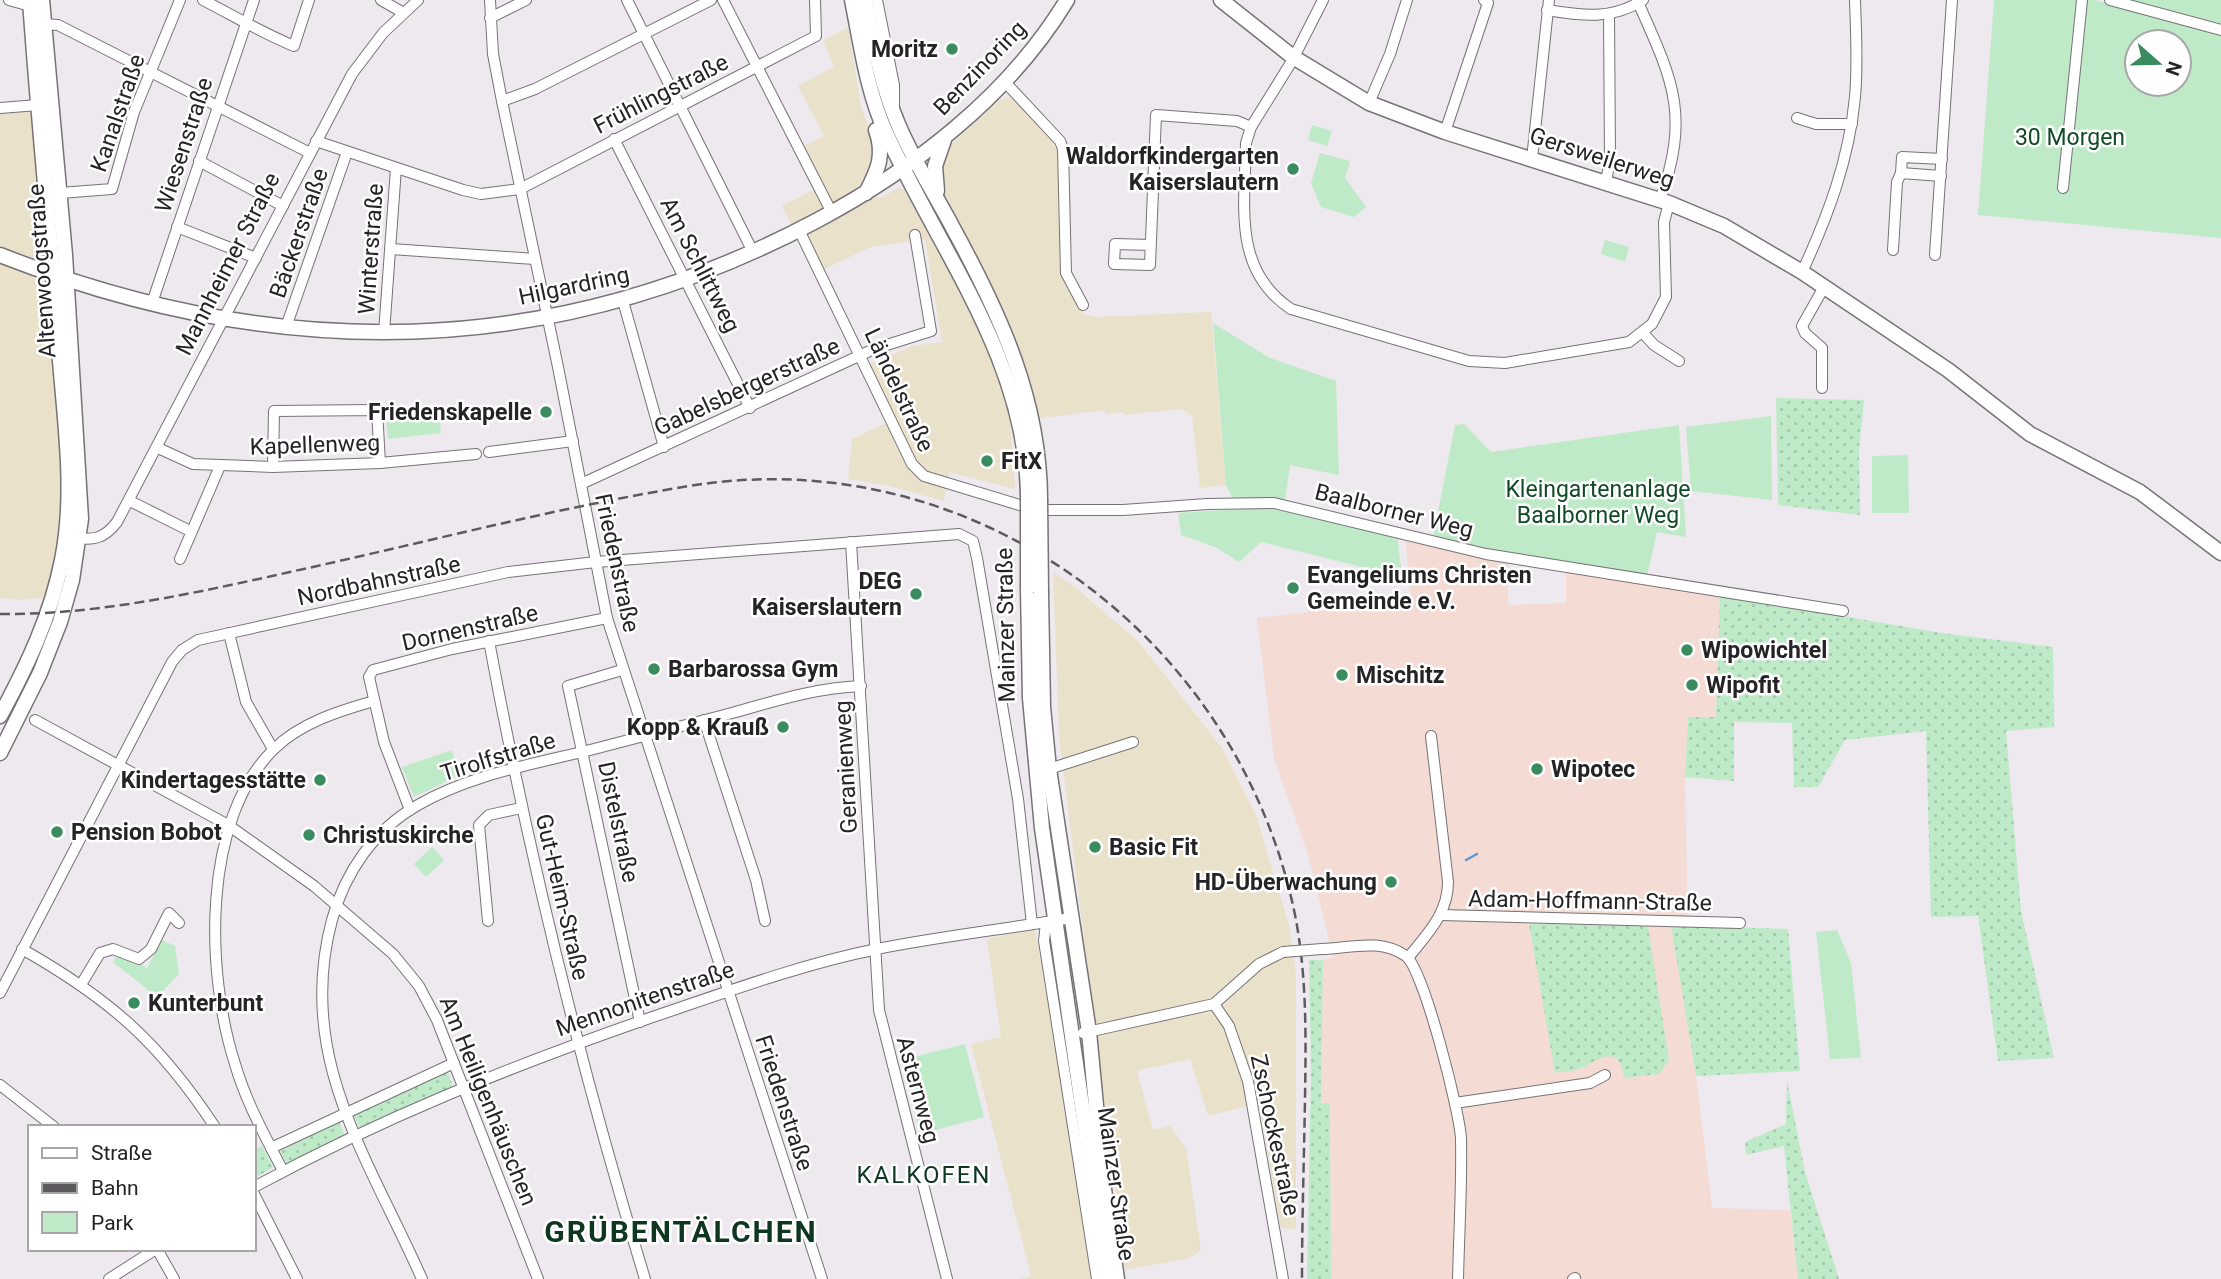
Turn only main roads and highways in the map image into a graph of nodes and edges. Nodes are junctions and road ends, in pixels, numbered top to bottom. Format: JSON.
{"nodes":[{"id":1,"x":852,"y":0,"type":"edge"},
{"id":2,"x":866,"y":0,"type":"edge"},
{"id":3,"x":1067,"y":0,"type":"edge"},
{"id":4,"x":1221,"y":0,"type":"edge"},
{"id":5,"x":34,"y":2,"type":"edge"},
{"id":6,"x":866,"y":74,"type":"junction"},
{"id":7,"x":946,"y":135,"type":"junction"},
{"id":8,"x":916,"y":159,"type":"junction"},
{"id":9,"x":903,"y":168,"type":"junction"},
{"id":10,"x":866,"y":194,"type":"junction"},
{"id":11,"x":938,"y":200,"type":"junction"},
{"id":12,"x":0,"y":255,"type":"edge"},
{"id":13,"x":60,"y":277,"type":"junction"},
{"id":14,"x":1034,"y":497,"type":"junction"},
{"id":15,"x":73,"y":537,"type":"junction"},
{"id":16,"x":2221,"y":553,"type":"edge"},
{"id":17,"x":1034,"y":590,"type":"junction"},
{"id":18,"x":0,"y":716,"type":"edge"},
{"id":19,"x":6,"y":726,"type":"edge"},
{"id":20,"x":0,"y":753,"type":"edge"},
{"id":21,"x":1107,"y":1279,"type":"edge"},
{"id":22,"x":1117,"y":1279,"type":"edge"}],
"edges":[{"from":1,"to":6,"type":"main road","name":"Mainzer Straße"},
{"from":2,"to":8,"type":"main road","name":"Mainzer Straße"},
{"from":3,"to":7,"type":"main road","name":"Benzinoring"},
{"from":4,"to":16,"type":"main road","name":"Gersweilerweg"},
{"from":5,"to":13,"type":"main road","name":"Altenwoogstraße"},
{"from":5,"to":13,"type":"main road","name":"Altenwoogstraße"},
{"from":6,"to":9,"type":"main road","name":"Mainzer Straße"},
{"from":6,"to":10,"type":"main road"},
{"from":7,"to":8,"type":"main road","name":"Benzinoring"},
{"from":7,"to":11,"type":"main road"},
{"from":8,"to":9,"type":"main road","name":"Benzinoring"},
{"from":8,"to":11,"type":"main road","name":"Mainzer Straße"},
{"from":9,"to":10,"type":"main road","name":"Hilgardring"},
{"from":9,"to":14,"type":"main road","name":"Mainzer Straße"},
{"from":10,"to":13,"type":"main road","name":"Hilgardring"},
{"from":11,"to":14,"type":"main road","name":"Mainzer Straße"},
{"from":12,"to":13,"type":"main road","name":"Hilgardring"},
{"from":13,"to":15,"type":"main road","name":"Altenwoogstraße"},
{"from":14,"to":17,"type":"main road","name":"Mainzer Straße","bridge":true},
{"from":15,"to":18,"type":"main road"},
{"from":15,"to":19,"type":"main road"},
{"from":17,"to":21,"type":"main road","name":"Mainzer Straße"},
{"from":17,"to":22,"type":"main road","name":"Mainzer Straße"},
{"from":19,"to":20,"type":"main road"}]}
